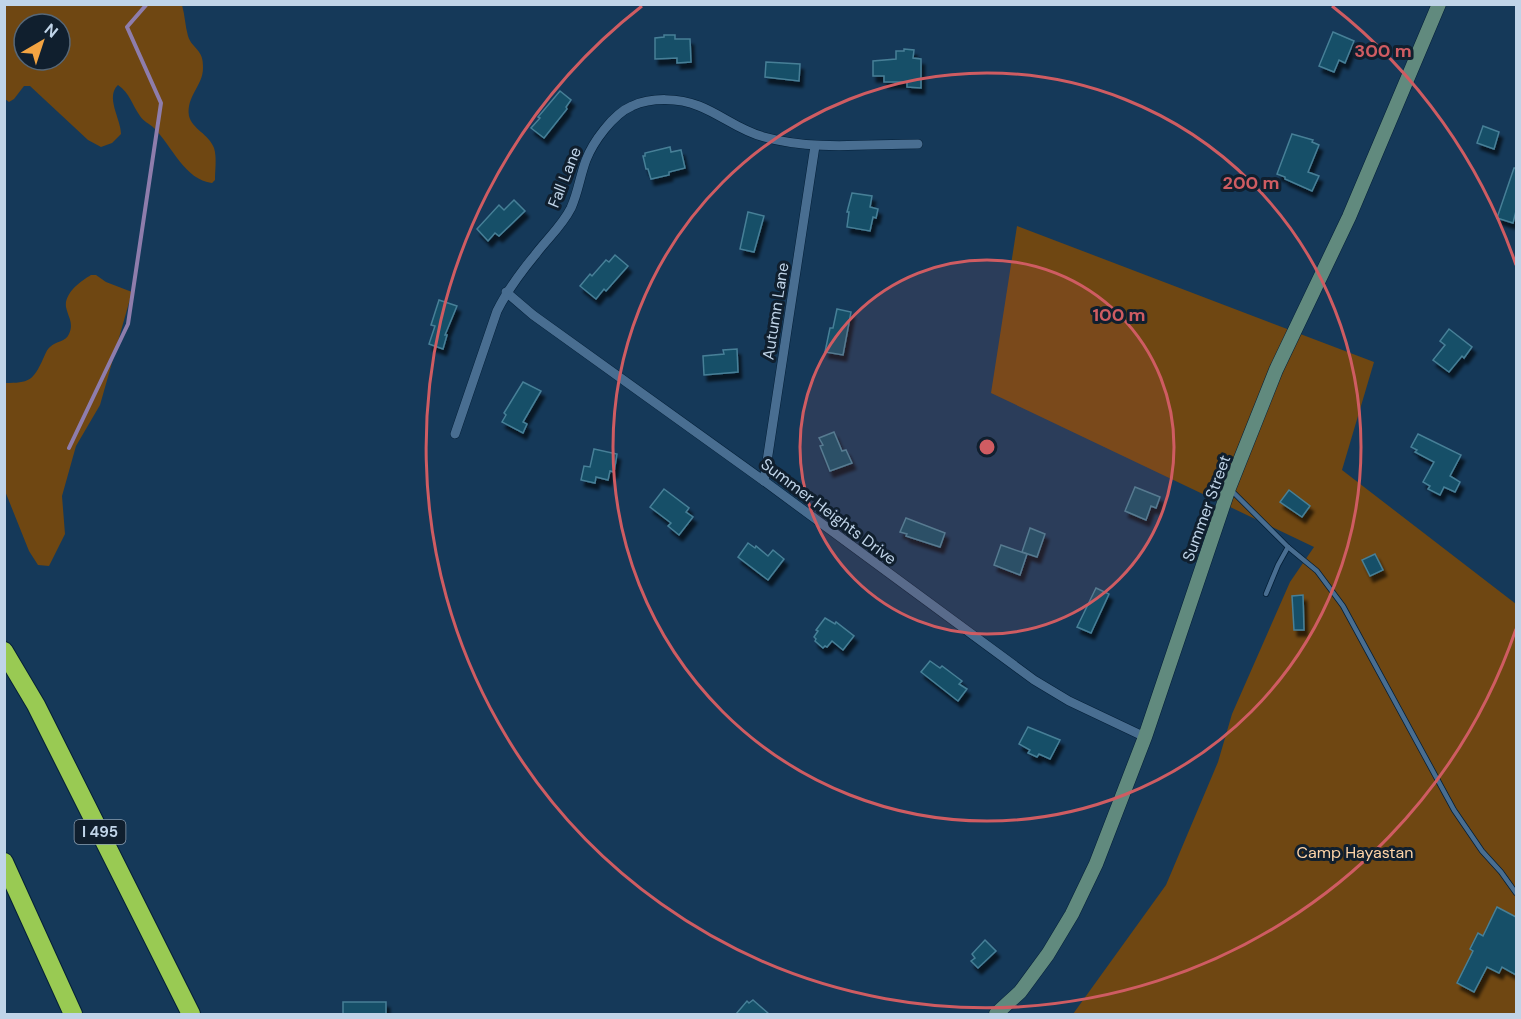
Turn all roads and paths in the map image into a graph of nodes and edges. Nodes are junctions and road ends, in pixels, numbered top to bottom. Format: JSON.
{"nodes":[{"id":1,"x":1439,"y":4,"type":"edge"},
{"id":2,"x":918,"y":144,"type":"dead end"},
{"id":3,"x":815,"y":146,"type":"junction"},
{"id":4,"x":506,"y":292,"type":"junction"},
{"id":5,"x":455,"y":434,"type":"dead end"},
{"id":6,"x":764,"y":481,"type":"junction"},
{"id":7,"x":1229,"y":488,"type":"junction"},
{"id":8,"x":1288,"y":547,"type":"junction"},
{"id":9,"x":1266,"y":594,"type":"dead end"},
{"id":10,"x":4,"y":651,"type":"edge"},
{"id":11,"x":1145,"y":738,"type":"junction"},
{"id":12,"x":4,"y":862,"type":"edge"},
{"id":13,"x":1516,"y":893,"type":"edge"},
{"id":14,"x":73,"y":1014,"type":"edge"},
{"id":15,"x":191,"y":1014,"type":"edge"},
{"id":16,"x":996,"y":1014,"type":"edge"}],
"edges":[{"from":1,"to":7,"type":"main road","name":"Summer Street"},
{"from":2,"to":3,"type":"street","name":"Fall Lane"},
{"from":3,"to":4,"type":"street","name":"Fall Lane"},
{"from":3,"to":6,"type":"street","name":"Autumn Lane"},
{"from":4,"to":5,"type":"street","name":"Fall Lane"},
{"from":4,"to":6,"type":"street","name":"Summer Heights Drive"},
{"from":6,"to":11,"type":"street","name":"Summer Heights Drive"},
{"from":7,"to":8,"type":"lane"},
{"from":7,"to":11,"type":"main road","name":"Summer Street"},
{"from":8,"to":9,"type":"lane"},
{"from":8,"to":13,"type":"lane"},
{"from":10,"to":15,"type":"highway","number":"I 495"},
{"from":11,"to":16,"type":"main road","name":"Summer Street"},
{"from":12,"to":14,"type":"highway"}]}
